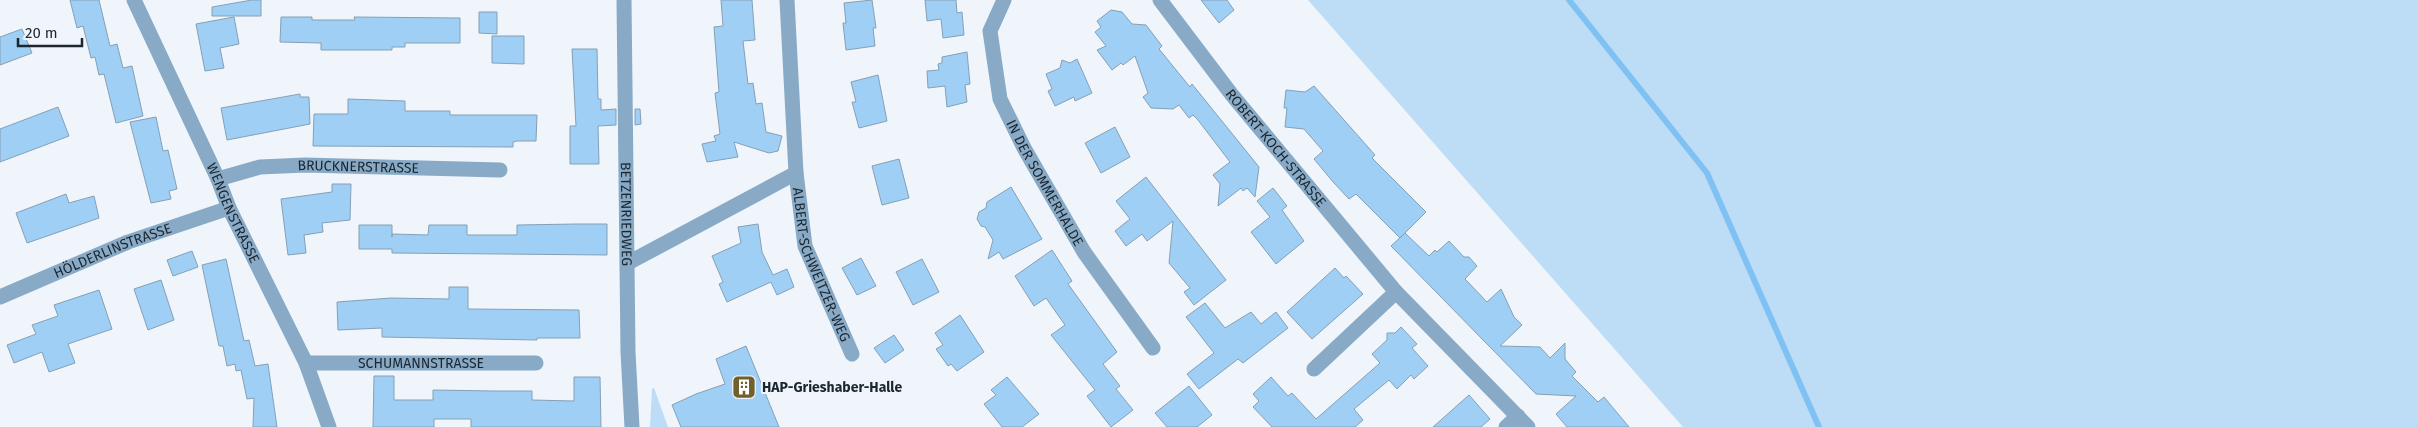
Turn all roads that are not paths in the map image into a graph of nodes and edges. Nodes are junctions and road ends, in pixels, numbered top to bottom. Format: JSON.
{"nodes":[{"id":1,"x":134,"y":0,"type":"edge"},
{"id":2,"x":624,"y":0,"type":"edge"},
{"id":3,"x":787,"y":0,"type":"edge"},
{"id":4,"x":1004,"y":0,"type":"edge"},
{"id":5,"x":1160,"y":0,"type":"edge"},
{"id":6,"x":500,"y":170,"type":"dead end"},
{"id":7,"x":796,"y":173,"type":"junction"},
{"id":8,"x":218,"y":179,"type":"junction"},
{"id":9,"x":229,"y":208,"type":"junction"},
{"id":10,"x":628,"y":263,"type":"junction"},
{"id":11,"x":1396,"y":292,"type":"junction"},
{"id":12,"x":0,"y":297,"type":"edge"},
{"id":13,"x":1153,"y":348,"type":"dead end"},
{"id":14,"x":852,"y":354,"type":"dead end"},
{"id":15,"x":306,"y":363,"type":"junction"},
{"id":16,"x":536,"y":364,"type":"dead end"},
{"id":17,"x":1314,"y":369,"type":"dead end"},
{"id":18,"x":1523,"y":421,"type":"edge"},
{"id":19,"x":329,"y":427,"type":"edge"},
{"id":20,"x":632,"y":427,"type":"edge"},
{"id":21,"x":1506,"y":427,"type":"edge"}],
"edges":[{"from":1,"to":8,"type":"street","name":"WENGENSTRASSE"},
{"from":2,"to":10,"type":"street","name":"BETZENRIEDWEG"},
{"from":3,"to":7,"type":"street","name":"ALBERT-SCHWEITZER-WEG"},
{"from":4,"to":13,"type":"street","name":"IN DER SOMMERHALDE"},
{"from":5,"to":11,"type":"street","name":"ROBERT-KOCH-STRASSE"},
{"from":6,"to":8,"type":"street","name":"BRUCKNERSTRASSE"},
{"from":7,"to":10,"type":"street","name":"ALBERT-SCHWEITZER-WEG"},
{"from":7,"to":14,"type":"street","name":"ALBERT-SCHWEITZER-WEG"},
{"from":8,"to":9,"type":"street","name":"WENGENSTRASSE"},
{"from":9,"to":12,"type":"street","name":"HÖLDERLINSTRASSE"},
{"from":9,"to":15,"type":"street","name":"WENGENSTRASSE"},
{"from":10,"to":20,"type":"street","name":"BETZENRIEDWEG"},
{"from":11,"to":17,"type":"street"},
{"from":11,"to":18,"type":"street","name":"ROBERT-KOCH-STRASSE"},
{"from":15,"to":16,"type":"street","name":"SCHUMANNSTRASSE"},
{"from":15,"to":19,"type":"street","name":"WENGENSTRASSE"},
{"from":18,"to":21,"type":"street","name":"ROBERT-KOCH-STRASSE"}]}
